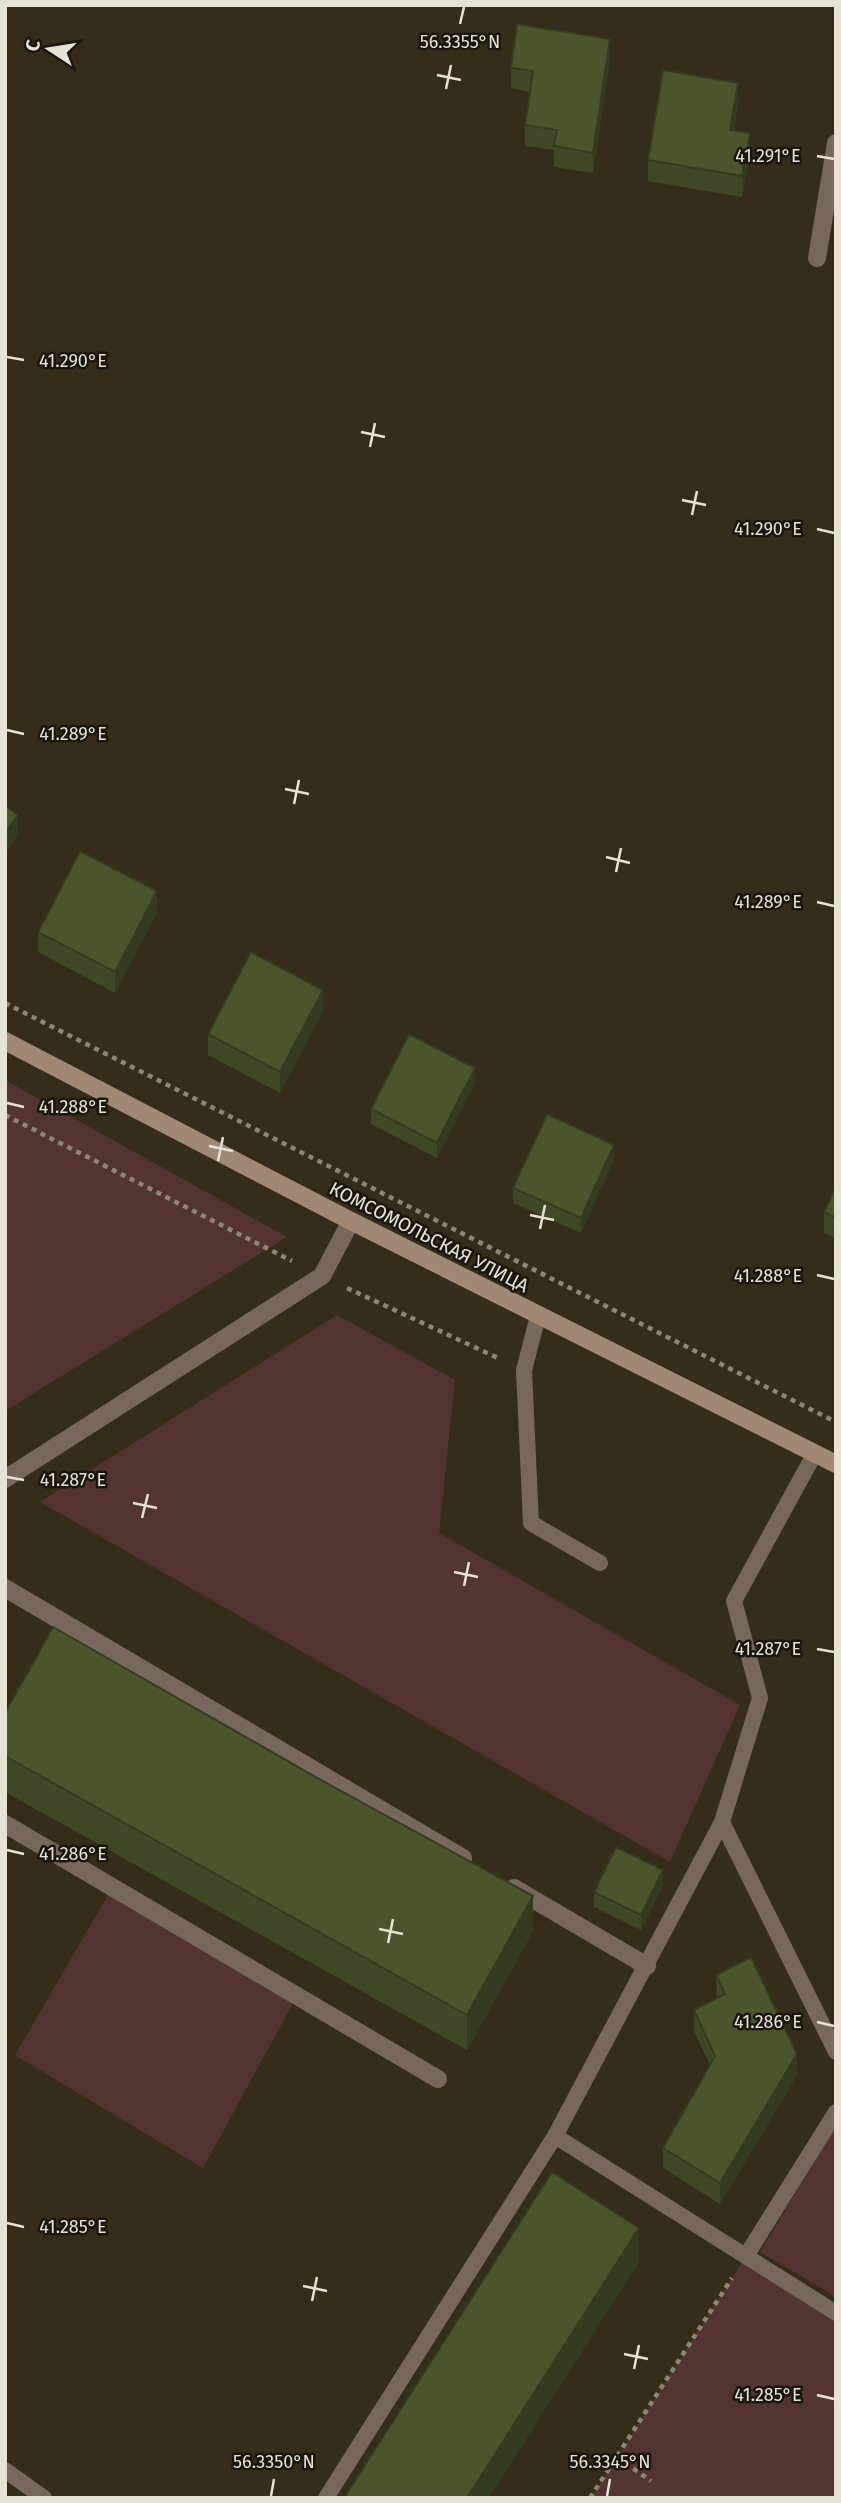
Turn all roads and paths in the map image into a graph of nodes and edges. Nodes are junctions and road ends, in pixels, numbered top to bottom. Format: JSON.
{"nodes":[{"id":1,"x":836,"y":143,"type":"edge"},
{"id":2,"x":817,"y":258,"type":"dead end"},
{"id":3,"x":5,"y":1003,"type":"edge"},
{"id":4,"x":5,"y":1041,"type":"edge"},
{"id":5,"x":5,"y":1115,"type":"edge"},
{"id":6,"x":351,"y":1221,"type":"junction"},
{"id":7,"x":322,"y":1276,"type":"junction"},
{"id":8,"x":538,"y":1316,"type":"junction"},
{"id":9,"x":524,"y":1370,"type":"junction"},
{"id":10,"x":836,"y":1422,"type":"edge"},
{"id":11,"x":815,"y":1453,"type":"junction"},
{"id":12,"x":836,"y":1464,"type":"edge"},
{"id":13,"x":5,"y":1479,"type":"edge"},
{"id":14,"x":600,"y":1563,"type":"dead end"},
{"id":15,"x":5,"y":1588,"type":"edge"},
{"id":16,"x":722,"y":1822,"type":"junction"},
{"id":17,"x":5,"y":1824,"type":"edge"},
{"id":18,"x":480,"y":1868,"type":"edge"},
{"id":19,"x":504,"y":1882,"type":"edge"},
{"id":20,"x":646,"y":1966,"type":"junction"},
{"id":21,"x":836,"y":2052,"type":"edge"},
{"id":22,"x":438,"y":2079,"type":"dead end"},
{"id":23,"x":836,"y":2112,"type":"edge"},
{"id":24,"x":555,"y":2136,"type":"junction"},
{"id":25,"x":746,"y":2256,"type":"junction"},
{"id":26,"x":836,"y":2313,"type":"edge"},
{"id":27,"x":617,"y":2456,"type":"junction"},
{"id":28,"x":5,"y":2470,"type":"edge"},
{"id":29,"x":651,"y":2481,"type":"dead end"},
{"id":30,"x":44,"y":2498,"type":"edge"},
{"id":31,"x":326,"y":2498,"type":"edge"},
{"id":32,"x":590,"y":2498,"type":"edge"}],
"edges":[{"from":1,"to":2,"type":"street"},
{"from":3,"to":10,"type":"path"},
{"from":4,"to":6,"type":"main road","name":"КОМСОМОЛЬСКАЯ УЛИЦА"},
{"from":5,"to":7,"type":"path"},
{"from":6,"to":7,"type":"street"},
{"from":6,"to":8,"type":"main road","name":"КОМСОМОЛЬСКАЯ УЛИЦА"},
{"from":7,"to":9,"type":"path"},
{"from":7,"to":13,"type":"street"},
{"from":8,"to":9,"type":"lane"},
{"from":8,"to":11,"type":"main road","name":"КОМСОМОЛЬСКАЯ УЛИЦА"},
{"from":9,"to":14,"type":"lane"},
{"from":11,"to":12,"type":"main road","name":"КОМСОМОЛЬСКАЯ УЛИЦА"},
{"from":11,"to":16,"type":"lane"},
{"from":15,"to":18,"type":"street"},
{"from":16,"to":20,"type":"lane"},
{"from":16,"to":21,"type":"lane"},
{"from":17,"to":22,"type":"street"},
{"from":19,"to":20,"type":"street"},
{"from":20,"to":24,"type":"lane"},
{"from":23,"to":25,"type":"lane"},
{"from":24,"to":25,"type":"lane"},
{"from":24,"to":31,"type":"lane"},
{"from":25,"to":26,"type":"lane"},
{"from":25,"to":27,"type":"path"},
{"from":27,"to":29,"type":"path"},
{"from":27,"to":32,"type":"path"},
{"from":28,"to":30,"type":"lane"}]}
